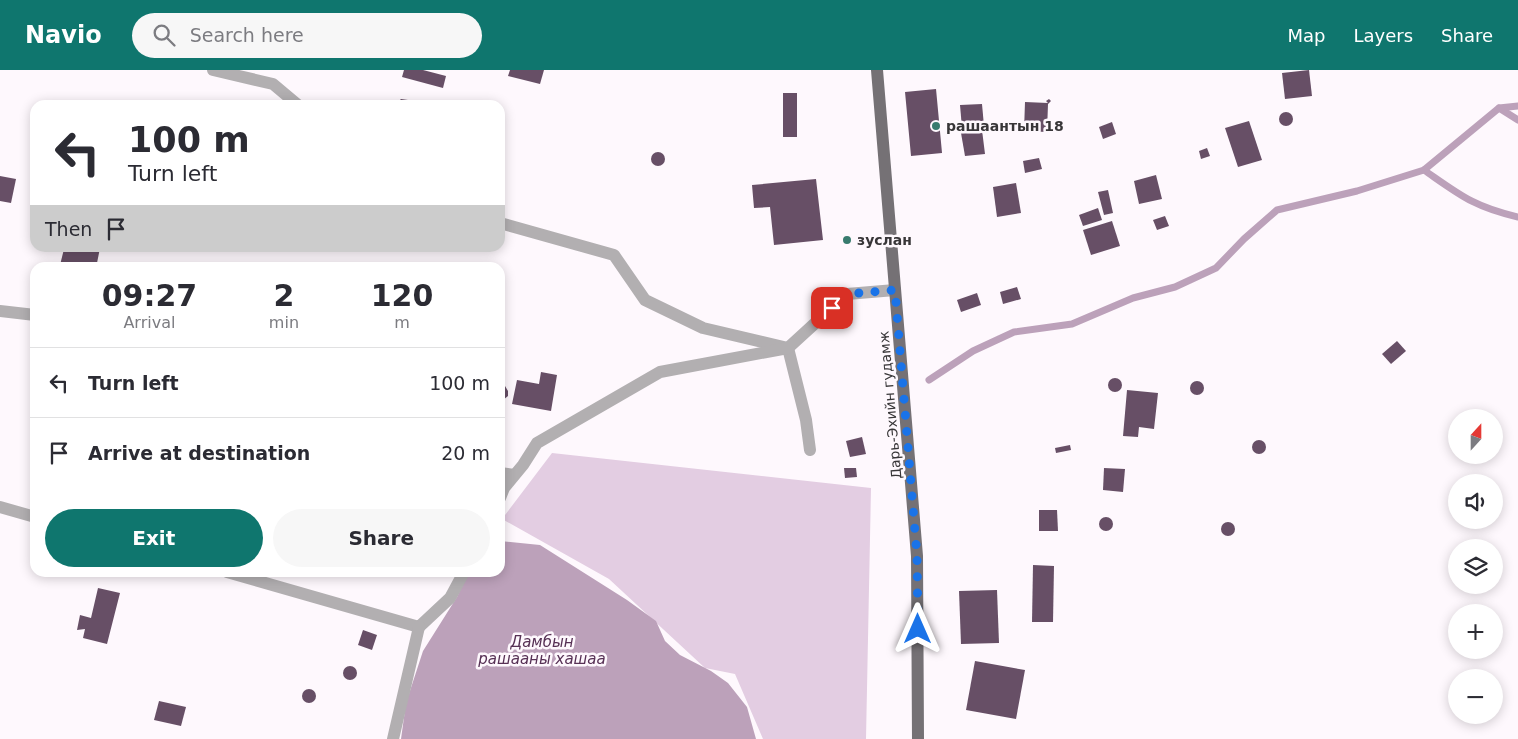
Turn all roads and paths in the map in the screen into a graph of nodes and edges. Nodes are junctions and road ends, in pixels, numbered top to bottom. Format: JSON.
{"nodes":[{"id":1,"x":213,"y":70,"type":"edge"},
{"id":2,"x":877,"y":70,"type":"edge"},
{"id":3,"x":292,"y":100,"type":"edge"},
{"id":4,"x":505,"y":224,"type":"edge"},
{"id":5,"x":895,"y":290,"type":"junction"},
{"id":6,"x":0,"y":311,"type":"edge"},
{"id":7,"x":30,"y":314,"type":"edge"},
{"id":8,"x":788,"y":348,"type":"junction"},
{"id":9,"x":810,"y":450,"type":"dead end"},
{"id":10,"x":505,"y":474,"type":"edge"},
{"id":11,"x":514,"y":475,"type":"junction"},
{"id":12,"x":505,"y":487,"type":"edge"},
{"id":13,"x":0,"y":508,"type":"edge"},
{"id":14,"x":30,"y":517,"type":"edge"},
{"id":15,"x":244,"y":577,"type":"edge"},
{"id":16,"x":461,"y":577,"type":"edge"},
{"id":17,"x":419,"y":627,"type":"junction"},
{"id":18,"x":393,"y":739,"type":"edge"},
{"id":19,"x":918,"y":739,"type":"edge"}],
"edges":[{"from":1,"to":3,"type":"street"},
{"from":2,"to":5,"type":"main road","name":"Дарь-Эхийн гудамж"},
{"from":4,"to":8,"type":"street"},
{"from":5,"to":8,"type":"street"},
{"from":5,"to":19,"type":"main road","name":"Дарь-Эхийн гудамж"},
{"from":6,"to":7,"type":"street"},
{"from":8,"to":9,"type":"street"},
{"from":8,"to":11,"type":"street"},
{"from":10,"to":11,"type":"street"},
{"from":11,"to":12,"type":"street"},
{"from":13,"to":14,"type":"street"},
{"from":15,"to":17,"type":"street"},
{"from":16,"to":17,"type":"street"},
{"from":17,"to":18,"type":"street"}]}
